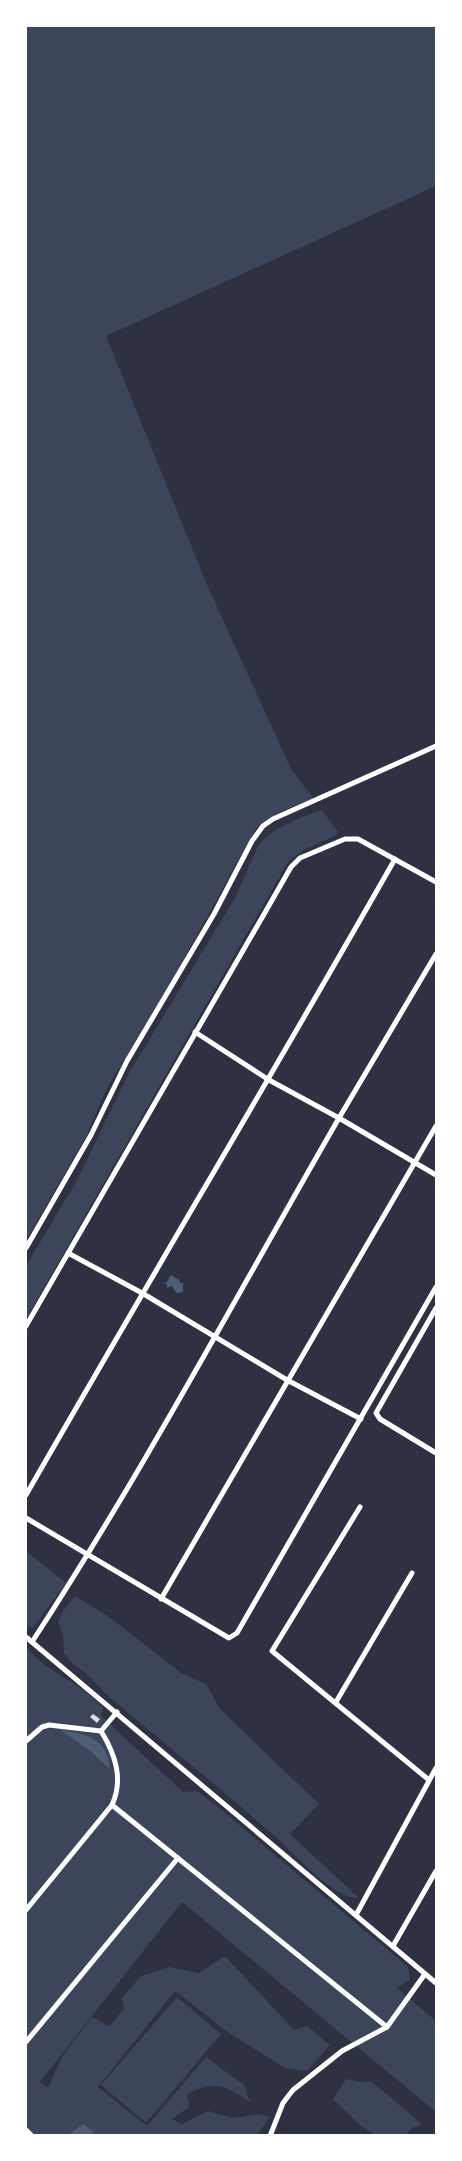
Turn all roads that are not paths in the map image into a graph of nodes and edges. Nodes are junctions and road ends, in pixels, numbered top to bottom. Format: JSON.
{"nodes":[{"id":1,"x":436,"y":746,"type":"edge"},
{"id":2,"x":395,"y":859,"type":"junction"},
{"id":3,"x":436,"y":882,"type":"edge"},
{"id":4,"x":436,"y":954,"type":"edge"},
{"id":5,"x":195,"y":1032,"type":"junction"},
{"id":6,"x":269,"y":1080,"type":"junction"},
{"id":7,"x":339,"y":1118,"type":"junction"},
{"id":8,"x":436,"y":1126,"type":"edge"},
{"id":9,"x":415,"y":1163,"type":"junction"},
{"id":10,"x":436,"y":1175,"type":"edge"},
{"id":11,"x":26,"y":1248,"type":"edge"},
{"id":12,"x":68,"y":1252,"type":"junction"},
{"id":13,"x":436,"y":1287,"type":"edge"},
{"id":14,"x":142,"y":1293,"type":"junction"},
{"id":15,"x":436,"y":1308,"type":"edge"},
{"id":16,"x":26,"y":1326,"type":"edge"},
{"id":17,"x":215,"y":1338,"type":"junction"},
{"id":18,"x":287,"y":1380,"type":"junction"},
{"id":19,"x":361,"y":1419,"type":"junction"},
{"id":20,"x":436,"y":1453,"type":"edge"},
{"id":21,"x":26,"y":1495,"type":"edge"},
{"id":22,"x":360,"y":1507,"type":"dead end"},
{"id":23,"x":26,"y":1518,"type":"edge"},
{"id":24,"x":88,"y":1554,"type":"junction"},
{"id":25,"x":412,"y":1573,"type":"dead end"},
{"id":26,"x":161,"y":1599,"type":"junction"},
{"id":27,"x":26,"y":1637,"type":"edge"},
{"id":28,"x":32,"y":1642,"type":"junction"},
{"id":29,"x":336,"y":1702,"type":"junction"},
{"id":30,"x":117,"y":1712,"type":"junction"},
{"id":31,"x":101,"y":1731,"type":"junction"},
{"id":32,"x":26,"y":1741,"type":"edge"},
{"id":33,"x":436,"y":1768,"type":"edge"},
{"id":34,"x":429,"y":1780,"type":"junction"},
{"id":35,"x":112,"y":1805,"type":"junction"},
{"id":36,"x":178,"y":1858,"type":"junction"},
{"id":37,"x":436,"y":1871,"type":"edge"},
{"id":38,"x":26,"y":1910,"type":"edge"},
{"id":39,"x":356,"y":1915,"type":"junction"},
{"id":40,"x":393,"y":1947,"type":"junction"},
{"id":41,"x":426,"y":1974,"type":"junction"},
{"id":42,"x":436,"y":1983,"type":"edge"},
{"id":43,"x":387,"y":2027,"type":"junction"},
{"id":44,"x":26,"y":2042,"type":"edge"},
{"id":45,"x":26,"y":2130,"type":"edge"},
{"id":46,"x":32,"y":2136,"type":"edge"},
{"id":47,"x":270,"y":2136,"type":"edge"}],
"edges":[{"from":1,"to":11,"type":"street"},
{"from":2,"to":3,"type":"street"},
{"from":2,"to":5,"type":"street"},
{"from":2,"to":6,"type":"street"},
{"from":4,"to":7,"type":"street"},
{"from":5,"to":6,"type":"street"},
{"from":5,"to":12,"type":"street"},
{"from":6,"to":7,"type":"street"},
{"from":6,"to":14,"type":"street"},
{"from":7,"to":9,"type":"street"},
{"from":7,"to":17,"type":"street"},
{"from":8,"to":9,"type":"street"},
{"from":9,"to":10,"type":"street"},
{"from":9,"to":18,"type":"street"},
{"from":12,"to":14,"type":"street"},
{"from":12,"to":16,"type":"street"},
{"from":13,"to":19,"type":"street"},
{"from":14,"to":17,"type":"street"},
{"from":14,"to":21,"type":"street"},
{"from":15,"to":20,"type":"street"},
{"from":17,"to":18,"type":"street"},
{"from":17,"to":24,"type":"street"},
{"from":18,"to":19,"type":"street"},
{"from":18,"to":26,"type":"street"},
{"from":19,"to":26,"type":"street"},
{"from":22,"to":29,"type":"street"},
{"from":23,"to":24,"type":"street"},
{"from":24,"to":26,"type":"street"},
{"from":24,"to":28,"type":"street"},
{"from":25,"to":29,"type":"street"},
{"from":27,"to":28,"type":"street"},
{"from":28,"to":30,"type":"street"},
{"from":29,"to":34,"type":"street"},
{"from":30,"to":31,"type":"street"},
{"from":30,"to":39,"type":"street"},
{"from":31,"to":32,"type":"street"},
{"from":31,"to":35,"type":"street"},
{"from":33,"to":34,"type":"street"},
{"from":34,"to":39,"type":"street"},
{"from":35,"to":36,"type":"street"},
{"from":35,"to":38,"type":"street"},
{"from":36,"to":43,"type":"street"},
{"from":36,"to":44,"type":"street"},
{"from":37,"to":40,"type":"street"},
{"from":39,"to":40,"type":"street"},
{"from":40,"to":41,"type":"street"},
{"from":41,"to":42,"type":"street"},
{"from":41,"to":43,"type":"street"},
{"from":43,"to":47,"type":"street"},
{"from":45,"to":46,"type":"street"}]}
